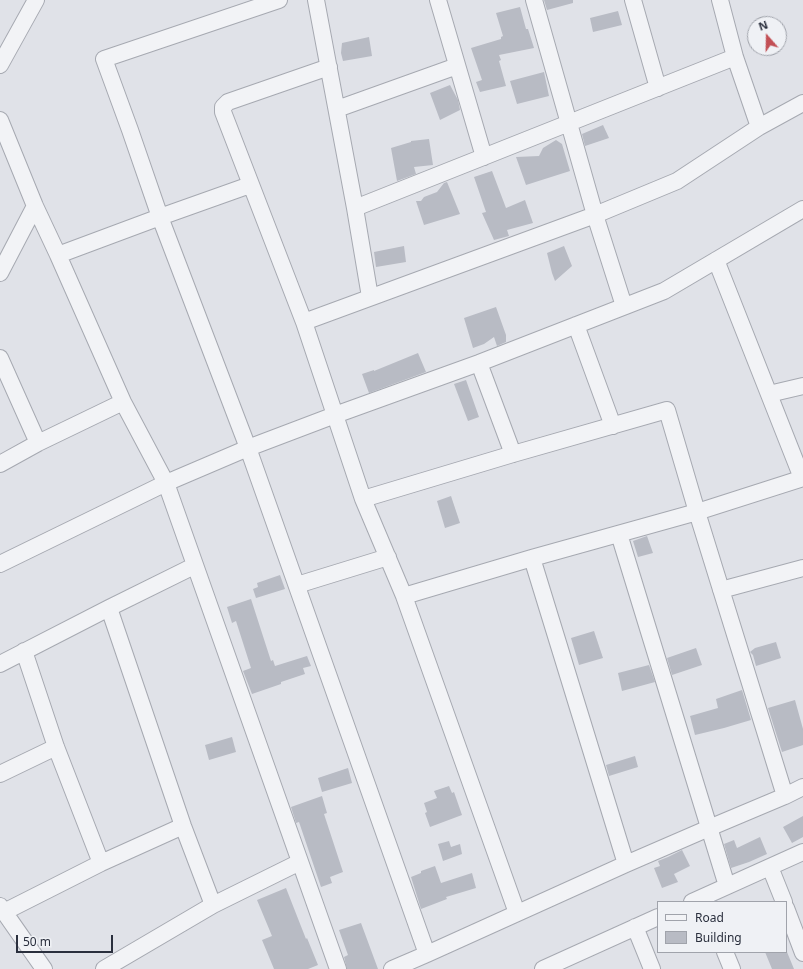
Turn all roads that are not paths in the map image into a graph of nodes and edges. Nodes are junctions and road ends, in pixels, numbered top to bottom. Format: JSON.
{"nodes":[{"id":1,"x":36,"y":0,"type":"edge"},
{"id":2,"x":279,"y":0,"type":"edge"},
{"id":3,"x":316,"y":0,"type":"edge"},
{"id":4,"x":438,"y":0,"type":"edge"},
{"id":5,"x":534,"y":0,"type":"edge"},
{"id":6,"x":633,"y":0,"type":"edge"},
{"id":7,"x":720,"y":0,"type":"edge"},
{"id":8,"x":735,"y":57,"type":"junction"},
{"id":9,"x":0,"y":65,"type":"edge"},
{"id":10,"x":457,"y":66,"type":"junction"},
{"id":11,"x":329,"y":67,"type":"junction"},
{"id":12,"x":658,"y":88,"type":"junction"},
{"id":13,"x":803,"y":103,"type":"edge"},
{"id":14,"x":336,"y":109,"type":"junction"},
{"id":15,"x":0,"y":120,"type":"edge"},
{"id":16,"x":569,"y":123,"type":"junction"},
{"id":17,"x":759,"y":127,"type":"junction"},
{"id":18,"x":484,"y":157,"type":"junction"},
{"id":19,"x":250,"y":185,"type":"junction"},
{"id":20,"x":35,"y":206,"type":"junction"},
{"id":21,"x":355,"y":208,"type":"junction"},
{"id":22,"x":803,"y":209,"type":"edge"},
{"id":23,"x":595,"y":216,"type":"junction"},
{"id":24,"x":160,"y":217,"type":"junction"},
{"id":25,"x":58,"y":255,"type":"junction"},
{"id":26,"x":716,"y":260,"type":"junction"},
{"id":27,"x":0,"y":272,"type":"edge"},
{"id":28,"x":370,"y":298,"type":"junction"},
{"id":29,"x":624,"y":306,"type":"junction"},
{"id":30,"x":304,"y":322,"type":"junction"},
{"id":31,"x":576,"y":325,"type":"junction"},
{"id":32,"x":0,"y":358,"type":"edge"},
{"id":33,"x":479,"y":363,"type":"junction"},
{"id":34,"x":803,"y":386,"type":"edge"},
{"id":35,"x":769,"y":394,"type":"junction"},
{"id":36,"x":123,"y":402,"type":"junction"},
{"id":37,"x":335,"y":415,"type":"junction"},
{"id":38,"x":613,"y":426,"type":"junction"},
{"id":39,"x":38,"y":443,"type":"junction"},
{"id":40,"x":248,"y":448,"type":"junction"},
{"id":41,"x":513,"y":454,"type":"junction"},
{"id":42,"x":0,"y":464,"type":"edge"},
{"id":43,"x":803,"y":478,"type":"edge"},
{"id":44,"x":166,"y":483,"type":"junction"},
{"id":45,"x":363,"y":499,"type":"junction"},
{"id":46,"x":697,"y":512,"type":"junction"},
{"id":47,"x":619,"y":534,"type":"junction"},
{"id":48,"x":388,"y":557,"type":"junction"},
{"id":49,"x":532,"y":558,"type":"junction"},
{"id":50,"x":0,"y":564,"type":"edge"},
{"id":51,"x":194,"y":566,"type":"junction"},
{"id":52,"x":803,"y":568,"type":"edge"},
{"id":53,"x":296,"y":585,"type":"junction"},
{"id":54,"x":721,"y":590,"type":"junction"},
{"id":55,"x":404,"y":596,"type":"junction"},
{"id":56,"x":109,"y":608,"type":"junction"},
{"id":57,"x":24,"y":651,"type":"junction"},
{"id":58,"x":0,"y":664,"type":"edge"},
{"id":59,"x":56,"y":747,"type":"junction"},
{"id":60,"x":0,"y":774,"type":"edge"},
{"id":61,"x":803,"y":787,"type":"edge"},
{"id":62,"x":786,"y":796,"type":"junction"},
{"id":63,"x":183,"y":826,"type":"junction"},
{"id":64,"x":709,"y":828,"type":"junction"},
{"id":65,"x":803,"y":852,"type":"edge"},
{"id":66,"x":101,"y":862,"type":"junction"},
{"id":67,"x":300,"y":862,"type":"junction"},
{"id":68,"x":626,"y":864,"type":"junction"},
{"id":69,"x":770,"y":867,"type":"junction"},
{"id":70,"x":727,"y":886,"type":"junction"},
{"id":71,"x":700,"y":900,"type":"edge"},
{"id":72,"x":784,"y":901,"type":"edge"},
{"id":73,"x":213,"y":905,"type":"junction"},
{"id":74,"x":2,"y":909,"type":"edge"},
{"id":75,"x":787,"y":911,"type":"edge"},
{"id":76,"x":517,"y":913,"type":"junction"},
{"id":77,"x":657,"y":917,"type":"edge"},
{"id":78,"x":635,"y":927,"type":"junction"},
{"id":79,"x":725,"y":953,"type":"edge"},
{"id":80,"x":803,"y":953,"type":"edge"},
{"id":81,"x":427,"y":954,"type":"junction"},
{"id":82,"x":571,"y":963,"type":"edge"},
{"id":83,"x":334,"y":968,"type":"edge"},
{"id":84,"x":44,"y":969,"type":"edge"},
{"id":85,"x":104,"y":969,"type":"edge"},
{"id":86,"x":392,"y":969,"type":"edge"},
{"id":87,"x":543,"y":969,"type":"edge"},
{"id":88,"x":652,"y":969,"type":"edge"},
{"id":89,"x":732,"y":969,"type":"edge"}],
"edges":[{"from":1,"to":9,"type":"street"},
{"from":2,"to":24,"type":"street"},
{"from":3,"to":11,"type":"street"},
{"from":4,"to":10,"type":"street"},
{"from":5,"to":16,"type":"street"},
{"from":6,"to":12,"type":"street"},
{"from":7,"to":8,"type":"street"},
{"from":8,"to":12,"type":"street"},
{"from":8,"to":17,"type":"street"},
{"from":10,"to":14,"type":"street"},
{"from":10,"to":18,"type":"street"},
{"from":11,"to":14,"type":"street"},
{"from":11,"to":19,"type":"street"},
{"from":12,"to":16,"type":"street"},
{"from":13,"to":17,"type":"street"},
{"from":14,"to":21,"type":"street"},
{"from":15,"to":20,"type":"street"},
{"from":16,"to":18,"type":"street"},
{"from":16,"to":23,"type":"street"},
{"from":17,"to":23,"type":"street"},
{"from":18,"to":21,"type":"street"},
{"from":19,"to":24,"type":"street"},
{"from":19,"to":30,"type":"street"},
{"from":20,"to":25,"type":"street"},
{"from":20,"to":27,"type":"street"},
{"from":21,"to":28,"type":"street"},
{"from":22,"to":26,"type":"street"},
{"from":23,"to":28,"type":"street"},
{"from":23,"to":29,"type":"street"},
{"from":24,"to":25,"type":"street"},
{"from":24,"to":40,"type":"street"},
{"from":25,"to":36,"type":"street"},
{"from":26,"to":29,"type":"street"},
{"from":26,"to":35,"type":"street"},
{"from":28,"to":30,"type":"street"},
{"from":29,"to":31,"type":"street"},
{"from":30,"to":37,"type":"street"},
{"from":31,"to":33,"type":"street"},
{"from":31,"to":38,"type":"street"},
{"from":32,"to":39,"type":"street"},
{"from":33,"to":37,"type":"street"},
{"from":33,"to":41,"type":"street"},
{"from":34,"to":35,"type":"street"},
{"from":35,"to":43,"type":"street"},
{"from":36,"to":39,"type":"street"},
{"from":36,"to":44,"type":"street"},
{"from":37,"to":40,"type":"street"},
{"from":37,"to":45,"type":"street"},
{"from":38,"to":41,"type":"street"},
{"from":38,"to":46,"type":"street"},
{"from":39,"to":42,"type":"street"},
{"from":40,"to":44,"type":"street"},
{"from":40,"to":53,"type":"street"},
{"from":41,"to":45,"type":"street"},
{"from":43,"to":46,"type":"street"},
{"from":44,"to":50,"type":"street"},
{"from":44,"to":51,"type":"street"},
{"from":45,"to":48,"type":"street"},
{"from":46,"to":47,"type":"street"},
{"from":46,"to":54,"type":"street"},
{"from":47,"to":49,"type":"street"},
{"from":47,"to":64,"type":"street"},
{"from":48,"to":53,"type":"street"},
{"from":48,"to":55,"type":"street"},
{"from":49,"to":55,"type":"street"},
{"from":49,"to":68,"type":"street"},
{"from":51,"to":56,"type":"street"},
{"from":51,"to":67,"type":"street"},
{"from":52,"to":54,"type":"street"},
{"from":53,"to":81,"type":"street"},
{"from":54,"to":62,"type":"street"},
{"from":55,"to":76,"type":"street"},
{"from":56,"to":57,"type":"street"},
{"from":56,"to":63,"type":"street"},
{"from":57,"to":58,"type":"street"},
{"from":57,"to":59,"type":"street"},
{"from":59,"to":60,"type":"street"},
{"from":59,"to":66,"type":"street"},
{"from":61,"to":62,"type":"street"},
{"from":62,"to":64,"type":"street"},
{"from":63,"to":66,"type":"street"},
{"from":63,"to":73,"type":"street"},
{"from":64,"to":68,"type":"street"},
{"from":64,"to":70,"type":"street"},
{"from":65,"to":69,"type":"street"},
{"from":66,"to":74,"type":"street"},
{"from":67,"to":73,"type":"street"},
{"from":67,"to":83,"type":"street"},
{"from":68,"to":76,"type":"street"},
{"from":69,"to":70,"type":"street"},
{"from":69,"to":72,"type":"street"},
{"from":70,"to":71,"type":"street"},
{"from":73,"to":85,"type":"street"},
{"from":74,"to":84,"type":"street"},
{"from":75,"to":80,"type":"street"},
{"from":76,"to":81,"type":"street"},
{"from":77,"to":78,"type":"street"},
{"from":78,"to":82,"type":"street"},
{"from":78,"to":88,"type":"street"},
{"from":79,"to":89,"type":"street"},
{"from":81,"to":86,"type":"street"},
{"from":82,"to":87,"type":"street"}]}
